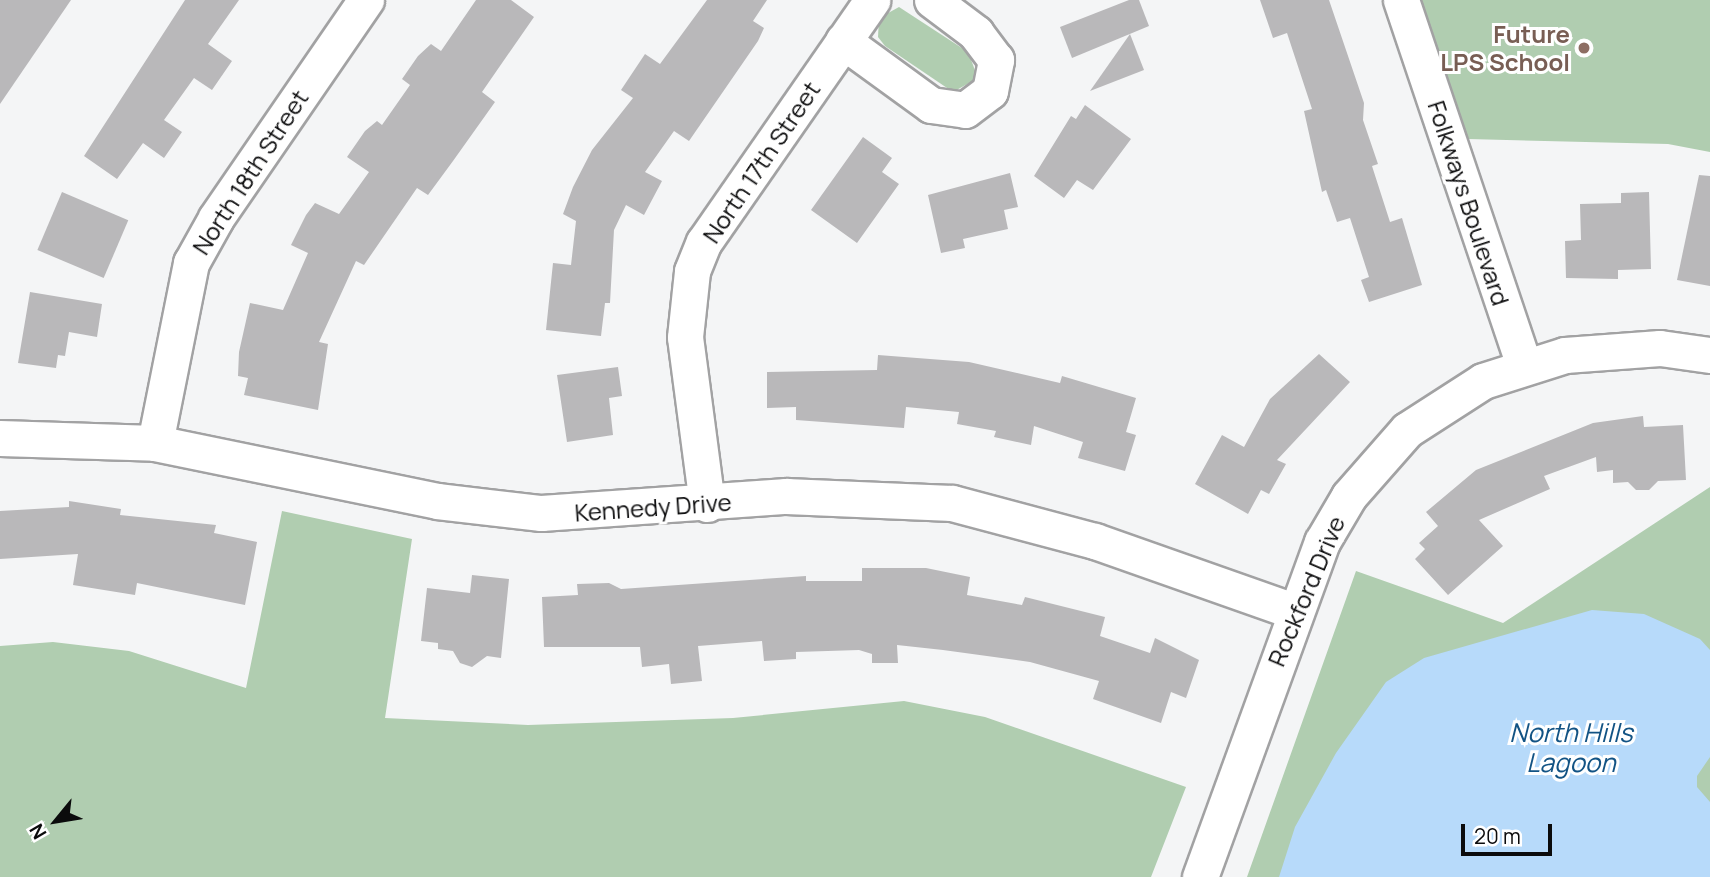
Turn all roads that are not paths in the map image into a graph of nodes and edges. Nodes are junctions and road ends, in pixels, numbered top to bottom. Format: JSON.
{"nodes":[{"id":1,"x":366,"y":0,"type":"edge"},
{"id":2,"x":872,"y":0,"type":"edge"},
{"id":3,"x":932,"y":0,"type":"edge"},
{"id":4,"x":1401,"y":0,"type":"edge"},
{"id":5,"x":843,"y":41,"type":"junction"},
{"id":6,"x":1710,"y":355,"type":"edge"},
{"id":7,"x":1524,"y":365,"type":"junction"},
{"id":8,"x":0,"y":438,"type":"edge"},
{"id":9,"x":155,"y":443,"type":"junction"},
{"id":10,"x":707,"y":504,"type":"junction"},
{"id":11,"x":1294,"y":611,"type":"junction"},
{"id":12,"x":1200,"y":877,"type":"edge"}],
"edges":[{"from":1,"to":9,"type":"street","name":"North 18th Street"},
{"from":2,"to":5,"type":"street","name":"North 17th Street"},
{"from":3,"to":5,"type":"street"},
{"from":4,"to":7,"type":"street","name":"Folkways Boulevard"},
{"from":5,"to":10,"type":"street","name":"North 17th Street"},
{"from":6,"to":7,"type":"street","name":"Rockford Drive"},
{"from":7,"to":11,"type":"street","name":"Rockford Drive"},
{"from":8,"to":9,"type":"street","name":"Kennedy Drive"},
{"from":9,"to":10,"type":"street","name":"Kennedy Drive"},
{"from":10,"to":11,"type":"street","name":"Kennedy Drive"},
{"from":11,"to":12,"type":"street","name":"Rockford Drive"}]}
